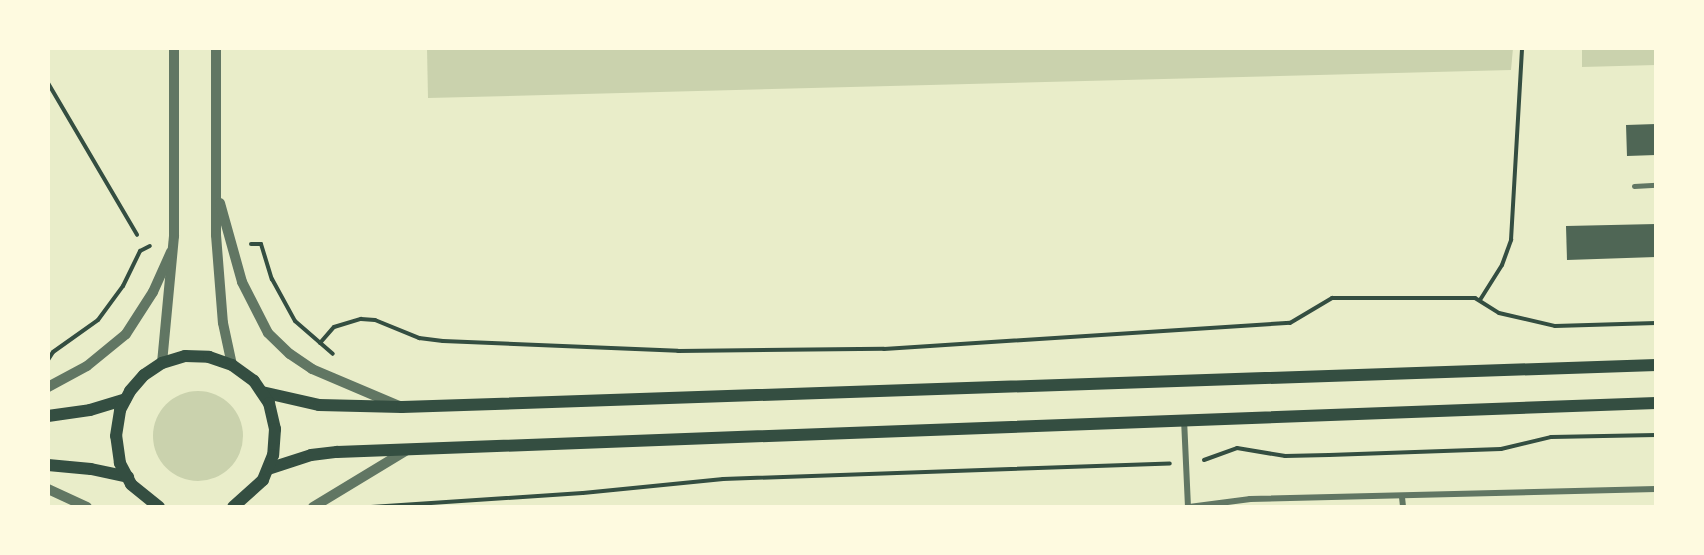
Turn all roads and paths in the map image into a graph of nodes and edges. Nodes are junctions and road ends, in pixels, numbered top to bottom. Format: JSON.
{"nodes":[{"id":1,"x":174,"y":48,"type":"edge"},
{"id":2,"x":216,"y":48,"type":"edge"},
{"id":3,"x":1522,"y":48,"type":"edge"},
{"id":4,"x":48,"y":82,"type":"edge"},
{"id":5,"x":1656,"y":185,"type":"edge"},
{"id":6,"x":1634,"y":186,"type":"dead end"},
{"id":7,"x":216,"y":191,"type":"junction"},
{"id":8,"x":137,"y":236,"type":"dead end"},
{"id":9,"x":232,"y":244,"type":"junction"},
{"id":10,"x":173,"y":246,"type":"junction"},
{"id":11,"x":1480,"y":300,"type":"junction"},
{"id":12,"x":1656,"y":323,"type":"edge"},
{"id":13,"x":320,"y":343,"type":"junction"},
{"id":14,"x":334,"y":355,"type":"dead end"},
{"id":15,"x":48,"y":360,"type":"edge"},
{"id":16,"x":162,"y":363,"type":"junction"},
{"id":17,"x":232,"y":364,"type":"junction"},
{"id":18,"x":1656,"y":365,"type":"edge"},
{"id":19,"x":48,"y":387,"type":"edge"},
{"id":20,"x":262,"y":392,"type":"junction"},
{"id":21,"x":125,"y":399,"type":"junction"},
{"id":22,"x":1656,"y":403,"type":"edge"},
{"id":23,"x":402,"y":407,"type":"junction"},
{"id":24,"x":48,"y":416,"type":"edge"},
{"id":25,"x":1184,"y":419,"type":"junction"},
{"id":26,"x":1656,"y":435,"type":"edge"},
{"id":27,"x":407,"y":450,"type":"junction"},
{"id":28,"x":1186,"y":463,"type":"junction"},
{"id":29,"x":48,"y":465,"type":"edge"},
{"id":30,"x":268,"y":469,"type":"junction"},
{"id":31,"x":128,"y":477,"type":"junction"},
{"id":32,"x":48,"y":489,"type":"edge"},
{"id":33,"x":1656,"y":489,"type":"edge"},
{"id":34,"x":1402,"y":497,"type":"junction"},
{"id":35,"x":87,"y":507,"type":"edge"},
{"id":36,"x":159,"y":507,"type":"edge"},
{"id":37,"x":234,"y":507,"type":"edge"},
{"id":38,"x":313,"y":507,"type":"edge"},
{"id":39,"x":371,"y":507,"type":"edge"},
{"id":40,"x":1188,"y":507,"type":"edge"},
{"id":41,"x":1402,"y":507,"type":"edge"}],
"edges":[{"from":1,"to":10,"type":"street"},
{"from":2,"to":7,"type":"street"},
{"from":3,"to":11,"type":"path"},
{"from":4,"to":8,"type":"path"},
{"from":5,"to":6,"type":"lane"},
{"from":7,"to":9,"type":"street"},
{"from":7,"to":17,"type":"street"},
{"from":9,"to":13,"type":"path"},
{"from":9,"to":23,"type":"street"},
{"from":10,"to":15,"type":"path"},
{"from":10,"to":16,"type":"street"},
{"from":10,"to":19,"type":"street"},
{"from":11,"to":12,"type":"path"},
{"from":11,"to":13,"type":"path"},
{"from":13,"to":14,"type":"path"},
{"from":16,"to":17,"type":"main road"},
{"from":16,"to":21,"type":"main road"},
{"from":17,"to":20,"type":"main road"},
{"from":18,"to":23,"type":"main road"},
{"from":20,"to":23,"type":"main road"},
{"from":20,"to":30,"type":"main road"},
{"from":21,"to":24,"type":"main road"},
{"from":21,"to":31,"type":"main road"},
{"from":22,"to":25,"type":"main road"},
{"from":25,"to":27,"type":"main road"},
{"from":25,"to":28,"type":"street"},
{"from":26,"to":28,"type":"path"},
{"from":27,"to":30,"type":"main road"},
{"from":27,"to":38,"type":"street"},
{"from":28,"to":39,"type":"path"},
{"from":28,"to":40,"type":"street"},
{"from":29,"to":31,"type":"main road"},
{"from":30,"to":37,"type":"main road"},
{"from":31,"to":36,"type":"main road"},
{"from":32,"to":35,"type":"street"},
{"from":33,"to":34,"type":"street"},
{"from":34,"to":40,"type":"street"},
{"from":34,"to":41,"type":"street"}]}
